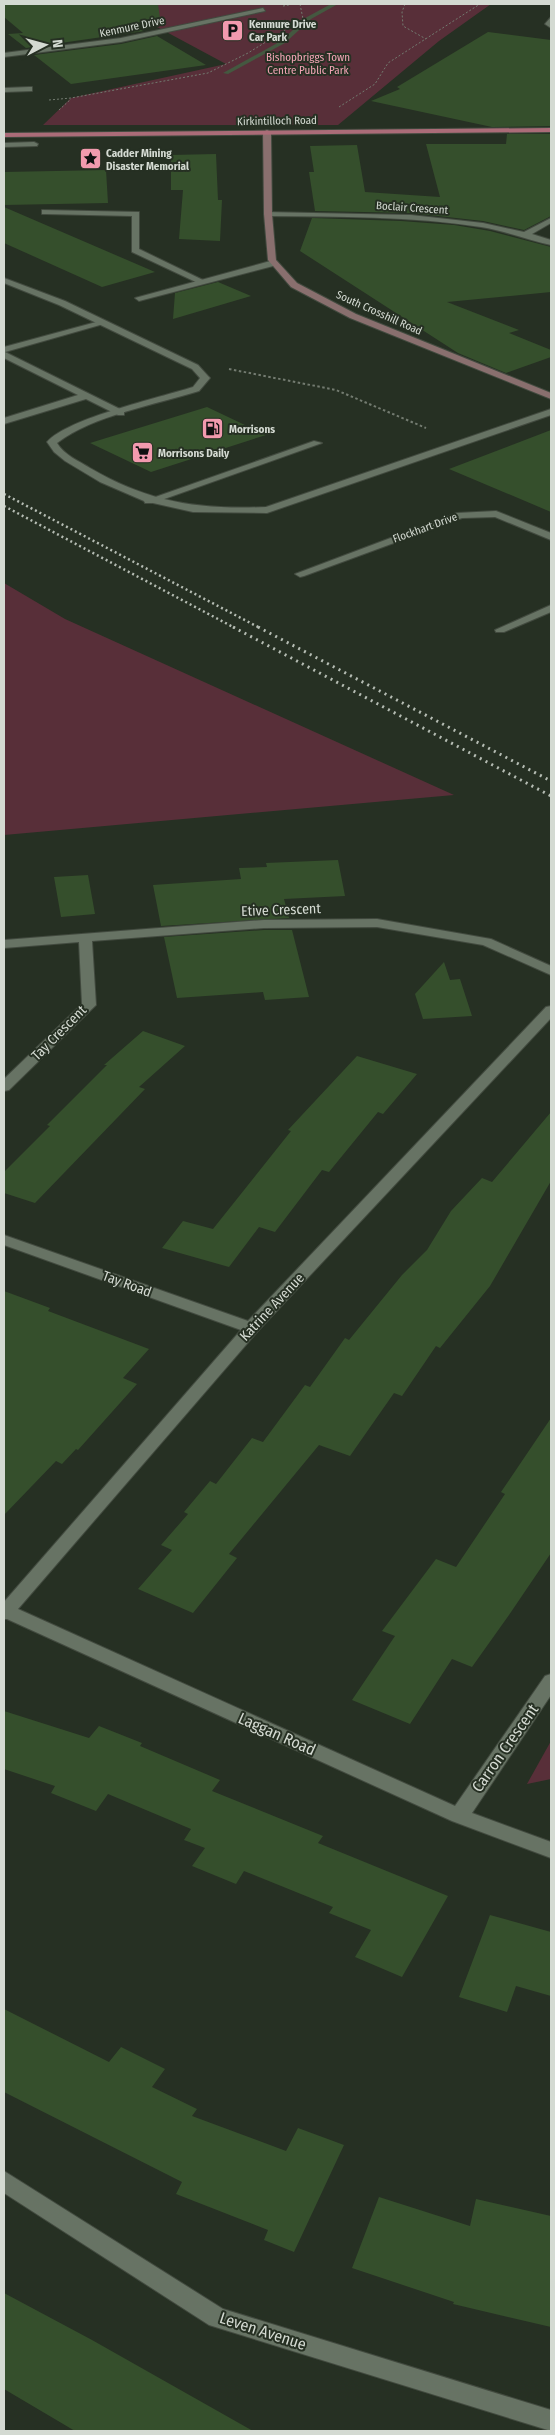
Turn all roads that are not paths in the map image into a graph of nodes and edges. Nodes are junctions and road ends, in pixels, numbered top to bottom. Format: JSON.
{"nodes":[{"id":1,"x":263,"y":10,"type":"dead end"},
{"id":2,"x":551,"y":19,"type":"edge"},
{"id":3,"x":551,"y":26,"type":"edge"},
{"id":4,"x":4,"y":55,"type":"edge"},
{"id":5,"x":29,"y":89,"type":"dead end"},
{"id":6,"x":4,"y":90,"type":"edge"},
{"id":7,"x":551,"y":130,"type":"edge"},
{"id":8,"x":267,"y":132,"type":"junction"},
{"id":9,"x":4,"y":135,"type":"edge"},
{"id":10,"x":34,"y":144,"type":"dead end"},
{"id":11,"x":4,"y":145,"type":"edge"},
{"id":12,"x":45,"y":212,"type":"dead end"},
{"id":13,"x":268,"y":214,"type":"junction"},
{"id":14,"x":551,"y":220,"type":"edge"},
{"id":15,"x":526,"y":234,"type":"junction"},
{"id":16,"x":551,"y":243,"type":"edge"},
{"id":17,"x":274,"y":263,"type":"junction"},
{"id":18,"x":4,"y":280,"type":"edge"},
{"id":19,"x":201,"y":281,"type":"junction"},
{"id":20,"x":139,"y":298,"type":"dead end"},
{"id":21,"x":103,"y":322,"type":"junction"},
{"id":22,"x":4,"y":350,"type":"edge"},
{"id":23,"x":4,"y":355,"type":"edge"},
{"id":24,"x":86,"y":396,"type":"junction"},
{"id":25,"x":551,"y":396,"type":"edge"},
{"id":26,"x":551,"y":412,"type":"edge"},
{"id":27,"x":120,"y":413,"type":"junction"},
{"id":28,"x":4,"y":421,"type":"edge"},
{"id":29,"x":317,"y":443,"type":"dead end"},
{"id":30,"x":149,"y":501,"type":"junction"},
{"id":31,"x":551,"y":537,"type":"edge"},
{"id":32,"x":300,"y":574,"type":"dead end"},
{"id":33,"x":551,"y":608,"type":"edge"},
{"id":34,"x":500,"y":630,"type":"dead end"},
{"id":35,"x":85,"y":937,"type":"junction"},
{"id":36,"x":4,"y":944,"type":"edge"},
{"id":37,"x":551,"y":971,"type":"edge"},
{"id":38,"x":551,"y":1010,"type":"edge"},
{"id":39,"x":4,"y":1087,"type":"edge"},
{"id":40,"x":4,"y":1240,"type":"edge"},
{"id":41,"x":251,"y":1328,"type":"junction"},
{"id":42,"x":5,"y":1612,"type":"edge"},
{"id":43,"x":551,"y":1681,"type":"edge"},
{"id":44,"x":459,"y":1816,"type":"junction"},
{"id":45,"x":551,"y":1850,"type":"edge"},
{"id":46,"x":4,"y":2180,"type":"edge"},
{"id":47,"x":551,"y":2421,"type":"edge"}],
"edges":[{"from":1,"to":4,"type":"street","name":"Kenmure Drive"},
{"from":2,"to":3,"type":"street"},
{"from":5,"to":6,"type":"street"},
{"from":7,"to":8,"type":"main road","name":"Kirkintilloch Road"},
{"from":8,"to":9,"type":"main road","name":"Kirkintilloch Road"},
{"from":8,"to":13,"type":"street"},
{"from":10,"to":11,"type":"street"},
{"from":12,"to":19,"type":"street"},
{"from":13,"to":15,"type":"street","name":"Boclair Crescent"},
{"from":13,"to":17,"type":"street"},
{"from":14,"to":15,"type":"street"},
{"from":15,"to":16,"type":"street","name":"Boclair Crescent"},
{"from":17,"to":19,"type":"street"},
{"from":17,"to":25,"type":"street","name":"South Crosshill Road"},
{"from":18,"to":21,"type":"street"},
{"from":19,"to":20,"type":"street"},
{"from":21,"to":22,"type":"street"},
{"from":21,"to":27,"type":"street"},
{"from":23,"to":24,"type":"street"},
{"from":24,"to":27,"type":"street"},
{"from":24,"to":28,"type":"street"},
{"from":26,"to":30,"type":"street"},
{"from":27,"to":30,"type":"street"},
{"from":29,"to":30,"type":"street"},
{"from":31,"to":32,"type":"street","name":"Flockhart Drive"},
{"from":33,"to":34,"type":"street"},
{"from":35,"to":36,"type":"street","name":"Etive Crescent"},
{"from":35,"to":37,"type":"street","name":"Etive Crescent"},
{"from":35,"to":39,"type":"street","name":"Tay Crescent"},
{"from":38,"to":41,"type":"street","name":"Katrine Avenue"},
{"from":40,"to":41,"type":"street","name":"Tay Road"},
{"from":41,"to":42,"type":"street","name":"Katrine Avenue"},
{"from":42,"to":44,"type":"street","name":"Laggan Road"},
{"from":43,"to":44,"type":"street","name":"Carron Crescent"},
{"from":44,"to":45,"type":"street","name":"Laggan Road"},
{"from":46,"to":47,"type":"street","name":"Leven Avenue"}]}
